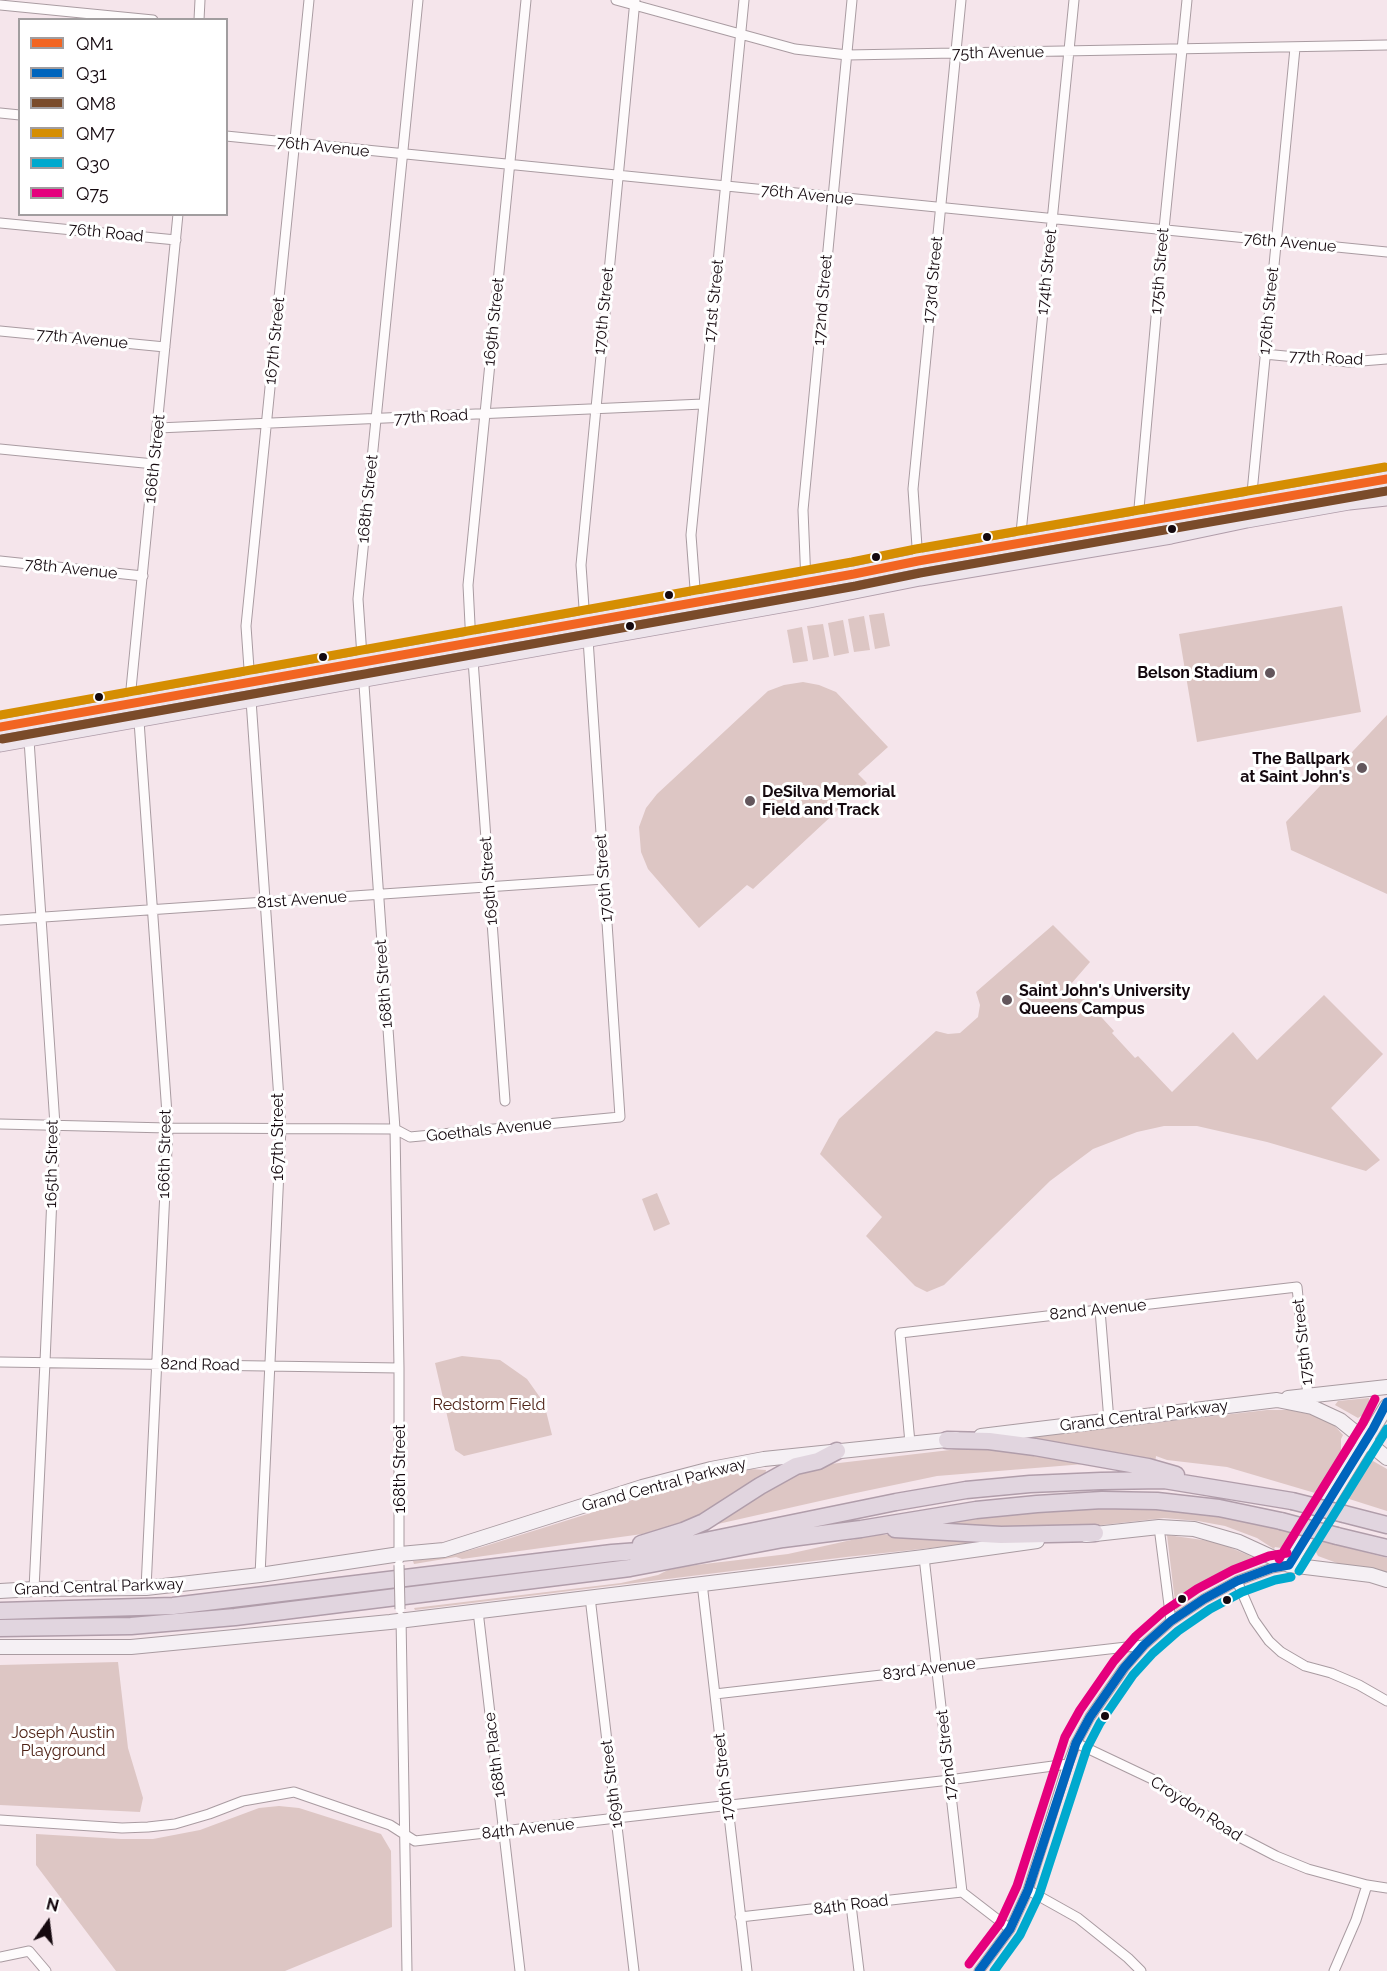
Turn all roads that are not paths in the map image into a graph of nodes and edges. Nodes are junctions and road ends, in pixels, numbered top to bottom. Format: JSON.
{"nodes":[{"id":1,"x":200,"y":0,"type":"edge"},
{"id":2,"x":309,"y":0,"type":"edge"},
{"id":3,"x":418,"y":0,"type":"edge"},
{"id":4,"x":526,"y":0,"type":"edge"},
{"id":5,"x":616,"y":0,"type":"edge"},
{"id":6,"x":744,"y":0,"type":"edge"},
{"id":7,"x":852,"y":0,"type":"edge"},
{"id":8,"x":961,"y":0,"type":"edge"},
{"id":9,"x":1074,"y":0,"type":"edge"},
{"id":10,"x":1187,"y":0,"type":"edge"},
{"id":11,"x":634,"y":3,"type":"edge"},
{"id":12,"x":0,"y":5,"type":"edge"},
{"id":13,"x":133,"y":18,"type":"edge"},
{"id":14,"x":198,"y":18,"type":"edge"},
{"id":15,"x":740,"y":34,"type":"junction"},
{"id":16,"x":1387,"y":45,"type":"edge"},
{"id":17,"x":1296,"y":48,"type":"junction"},
{"id":18,"x":1182,"y":50,"type":"junction"},
{"id":19,"x":1069,"y":52,"type":"junction"},
{"id":20,"x":956,"y":54,"type":"junction"},
{"id":21,"x":847,"y":55,"type":"junction"},
{"id":22,"x":0,"y":114,"type":"edge"},
{"id":23,"x":18,"y":116,"type":"edge"},
{"id":24,"x":228,"y":136,"type":"edge"},
{"id":25,"x":295,"y":144,"type":"junction"},
{"id":26,"x":402,"y":155,"type":"junction"},
{"id":27,"x":510,"y":165,"type":"junction"},
{"id":28,"x":617,"y":176,"type":"junction"},
{"id":29,"x":725,"y":187,"type":"junction"},
{"id":30,"x":832,"y":198,"type":"junction"},
{"id":31,"x":940,"y":208,"type":"junction"},
{"id":32,"x":178,"y":216,"type":"edge"},
{"id":33,"x":1052,"y":220,"type":"junction"},
{"id":34,"x":0,"y":223,"type":"edge"},
{"id":35,"x":1164,"y":231,"type":"junction"},
{"id":36,"x":176,"y":240,"type":"junction"},
{"id":37,"x":1276,"y":242,"type":"junction"},
{"id":38,"x":1387,"y":252,"type":"edge"},
{"id":39,"x":0,"y":331,"type":"edge"},
{"id":40,"x":165,"y":347,"type":"junction"},
{"id":41,"x":1264,"y":354,"type":"junction"},
{"id":42,"x":1387,"y":359,"type":"edge"},
{"id":43,"x":703,"y":404,"type":"junction"},
{"id":44,"x":595,"y":409,"type":"junction"},
{"id":45,"x":485,"y":414,"type":"junction"},
{"id":46,"x":376,"y":419,"type":"junction"},
{"id":47,"x":266,"y":424,"type":"junction"},
{"id":48,"x":158,"y":428,"type":"junction"},
{"id":49,"x":0,"y":449,"type":"edge"},
{"id":50,"x":154,"y":464,"type":"junction"},
{"id":51,"x":1387,"y":479,"type":"edge"},
{"id":52,"x":1387,"y":498,"type":"edge"},
{"id":53,"x":1251,"y":503,"type":"junction"},
{"id":54,"x":1137,"y":523,"type":"junction"},
{"id":55,"x":1136,"y":542,"type":"junction"},
{"id":56,"x":1020,"y":543,"type":"junction"},
{"id":57,"x":0,"y":561,"type":"edge"},
{"id":58,"x":918,"y":561,"type":"junction"},
{"id":59,"x":143,"y":576,"type":"junction"},
{"id":60,"x":806,"y":583,"type":"junction"},
{"id":61,"x":809,"y":600,"type":"junction"},
{"id":62,"x":696,"y":602,"type":"junction"},
{"id":63,"x":585,"y":622,"type":"junction"},
{"id":64,"x":588,"y":639,"type":"junction"},
{"id":65,"x":471,"y":644,"type":"junction"},
{"id":66,"x":473,"y":660,"type":"junction"},
{"id":67,"x":362,"y":663,"type":"junction"},
{"id":68,"x":363,"y":680,"type":"junction"},
{"id":69,"x":250,"y":683,"type":"junction"},
{"id":70,"x":251,"y":700,"type":"junction"},
{"id":71,"x":135,"y":703,"type":"junction"},
{"id":72,"x":139,"y":721,"type":"junction"},
{"id":73,"x":0,"y":727,"type":"edge"},
{"id":74,"x":28,"y":740,"type":"junction"},
{"id":75,"x":0,"y":744,"type":"edge"},
{"id":76,"x":604,"y":879,"type":"junction"},
{"id":77,"x":489,"y":886,"type":"junction"},
{"id":78,"x":377,"y":894,"type":"junction"},
{"id":79,"x":265,"y":902,"type":"junction"},
{"id":80,"x":153,"y":910,"type":"junction"},
{"id":81,"x":40,"y":917,"type":"junction"},
{"id":82,"x":0,"y":920,"type":"edge"},
{"id":83,"x":505,"y":1101,"type":"dead end"},
{"id":84,"x":620,"y":1117,"type":"joint"},
{"id":85,"x":0,"y":1124,"type":"edge"},
{"id":86,"x":55,"y":1125,"type":"junction"},
{"id":87,"x":168,"y":1128,"type":"junction"},
{"id":88,"x":280,"y":1128,"type":"junction"},
{"id":89,"x":395,"y":1129,"type":"junction"},
{"id":90,"x":1297,"y":1287,"type":"joint"},
{"id":91,"x":1100,"y":1310,"type":"junction"},
{"id":92,"x":0,"y":1362,"type":"edge"},
{"id":93,"x":45,"y":1362,"type":"junction"},
{"id":94,"x":158,"y":1364,"type":"junction"},
{"id":95,"x":271,"y":1366,"type":"junction"},
{"id":96,"x":399,"y":1368,"type":"junction"},
{"id":97,"x":1387,"y":1387,"type":"edge"},
{"id":98,"x":1308,"y":1396,"type":"junction"},
{"id":99,"x":1277,"y":1400,"type":"junction"},
{"id":100,"x":1387,"y":1405,"type":"edge"},
{"id":101,"x":1109,"y":1421,"type":"junction"},
{"id":102,"x":947,"y":1440,"type":"junction"},
{"id":103,"x":1365,"y":1441,"type":"junction"},
{"id":104,"x":910,"y":1443,"type":"junction"},
{"id":105,"x":837,"y":1451,"type":"junction"},
{"id":106,"x":1387,"y":1458,"type":"edge"},
{"id":107,"x":1223,"y":1489,"type":"junction"},
{"id":108,"x":1387,"y":1525,"type":"edge"},
{"id":109,"x":1159,"y":1527,"type":"junction"},
{"id":110,"x":861,"y":1529,"type":"junction"},
{"id":111,"x":1095,"y":1533,"type":"junction"},
{"id":112,"x":1387,"y":1548,"type":"edge"},
{"id":113,"x":612,"y":1553,"type":"junction"},
{"id":114,"x":924,"y":1557,"type":"junction"},
{"id":115,"x":399,"y":1560,"type":"junction"},
{"id":116,"x":1289,"y":1565,"type":"junction"},
{"id":117,"x":260,"y":1575,"type":"junction"},
{"id":118,"x":1387,"y":1580,"type":"edge"},
{"id":119,"x":1237,"y":1581,"type":"junction"},
{"id":120,"x":702,"y":1583,"type":"junction"},
{"id":121,"x":146,"y":1588,"type":"junction"},
{"id":122,"x":34,"y":1589,"type":"junction"},
{"id":123,"x":0,"y":1591,"type":"edge"},
{"id":124,"x":590,"y":1597,"type":"junction"},
{"id":125,"x":0,"y":1611,"type":"edge"},
{"id":126,"x":478,"y":1611,"type":"junction"},
{"id":127,"x":400,"y":1614,"type":"junction"},
{"id":128,"x":1171,"y":1622,"type":"junction"},
{"id":129,"x":0,"y":1628,"type":"edge"},
{"id":130,"x":1144,"y":1645,"type":"junction"},
{"id":131,"x":0,"y":1647,"type":"edge"},
{"id":132,"x":938,"y":1668,"type":"junction"},
{"id":133,"x":715,"y":1694,"type":"junction"},
{"id":134,"x":1387,"y":1701,"type":"edge"},
{"id":135,"x":1076,"y":1743,"type":"junction"},
{"id":136,"x":1068,"y":1764,"type":"junction"},
{"id":137,"x":951,"y":1780,"type":"junction"},
{"id":138,"x":727,"y":1806,"type":"junction"},
{"id":139,"x":616,"y":1819,"type":"junction"},
{"id":140,"x":0,"y":1820,"type":"edge"},
{"id":141,"x":504,"y":1832,"type":"junction"},
{"id":142,"x":404,"y":1833,"type":"junction"},
{"id":143,"x":1367,"y":1885,"type":"junction"},
{"id":144,"x":1387,"y":1888,"type":"edge"},
{"id":145,"x":1028,"y":1890,"type":"junction"},
{"id":146,"x":962,"y":1892,"type":"junction"},
{"id":147,"x":852,"y":1905,"type":"junction"},
{"id":148,"x":740,"y":1917,"type":"junction"},
{"id":149,"x":1010,"y":1929,"type":"junction"},
{"id":150,"x":0,"y":1957,"type":"edge"},
{"id":151,"x":46,"y":1971,"type":"edge"},
{"id":152,"x":407,"y":1971,"type":"edge"},
{"id":153,"x":520,"y":1971,"type":"edge"},
{"id":154,"x":634,"y":1971,"type":"edge"},
{"id":155,"x":747,"y":1971,"type":"edge"},
{"id":156,"x":859,"y":1971,"type":"edge"},
{"id":157,"x":979,"y":1971,"type":"edge"},
{"id":158,"x":1141,"y":1971,"type":"edge"},
{"id":159,"x":1334,"y":1971,"type":"edge"}],
"edges":[{"from":1,"to":14,"type":"street"},
{"from":2,"to":25,"type":"street","name":"167th Street"},
{"from":3,"to":26,"type":"street","name":"168th Street"},
{"from":4,"to":27,"type":"street","name":"169th Street"},
{"from":5,"to":11,"type":"street","name":"75th Avenue"},
{"from":6,"to":15,"type":"street","name":"171st Street"},
{"from":7,"to":21,"type":"street","name":"172nd Street"},
{"from":8,"to":20,"type":"street","name":"173rd Street"},
{"from":9,"to":19,"type":"street","name":"174th Street"},
{"from":10,"to":18,"type":"street","name":"175th Street"},
{"from":11,"to":15,"type":"street","name":"75th Avenue"},
{"from":11,"to":28,"type":"street","name":"170th Street"},
{"from":12,"to":13,"type":"street"},
{"from":15,"to":21,"type":"street","name":"75th Avenue"},
{"from":15,"to":29,"type":"street","name":"171st Street"},
{"from":16,"to":17,"type":"street","name":"75th Avenue"},
{"from":17,"to":18,"type":"street","name":"75th Avenue"},
{"from":17,"to":37,"type":"street","name":"176th Street"},
{"from":18,"to":19,"type":"street","name":"75th Avenue"},
{"from":18,"to":35,"type":"street","name":"175th Street"},
{"from":19,"to":20,"type":"street","name":"75th Avenue"},
{"from":19,"to":33,"type":"street","name":"174th Street"},
{"from":20,"to":21,"type":"street","name":"75th Avenue"},
{"from":20,"to":31,"type":"street","name":"173rd Street"},
{"from":21,"to":30,"type":"street","name":"172nd Street"},
{"from":22,"to":23,"type":"street"},
{"from":24,"to":25,"type":"street","name":"76th Avenue"},
{"from":25,"to":26,"type":"street","name":"76th Avenue"},
{"from":25,"to":47,"type":"street","name":"167th Street"},
{"from":26,"to":27,"type":"street","name":"76th Avenue"},
{"from":26,"to":46,"type":"street","name":"168th Street"},
{"from":27,"to":28,"type":"street","name":"76th Avenue"},
{"from":27,"to":45,"type":"street","name":"169th Street"},
{"from":28,"to":29,"type":"street","name":"76th Avenue"},
{"from":28,"to":44,"type":"street","name":"170th Street"},
{"from":29,"to":30,"type":"street","name":"76th Avenue"},
{"from":29,"to":43,"type":"street","name":"171st Street"},
{"from":30,"to":31,"type":"street","name":"76th Avenue"},
{"from":30,"to":60,"type":"street","name":"172nd Street"},
{"from":31,"to":33,"type":"street","name":"76th Avenue"},
{"from":31,"to":58,"type":"street","name":"173rd Street"},
{"from":32,"to":36,"type":"street","name":"166th Street"},
{"from":33,"to":35,"type":"street","name":"76th Avenue"},
{"from":33,"to":56,"type":"street","name":"174th Street"},
{"from":34,"to":36,"type":"street","name":"76th Road"},
{"from":35,"to":37,"type":"street","name":"76th Avenue"},
{"from":35,"to":54,"type":"street","name":"175th Street"},
{"from":36,"to":40,"type":"street","name":"166th Street"},
{"from":37,"to":38,"type":"street","name":"76th Avenue"},
{"from":37,"to":41,"type":"street","name":"176th Street"},
{"from":39,"to":40,"type":"street","name":"77th Avenue"},
{"from":40,"to":48,"type":"street","name":"166th Street"},
{"from":41,"to":42,"type":"street","name":"77th Road"},
{"from":41,"to":53,"type":"street","name":"176th Street"},
{"from":43,"to":44,"type":"street","name":"77th Road"},
{"from":43,"to":62,"type":"street","name":"171st Street"},
{"from":44,"to":45,"type":"street","name":"77th Road"},
{"from":44,"to":63,"type":"street","name":"170th Street"},
{"from":45,"to":46,"type":"street","name":"77th Road"},
{"from":45,"to":65,"type":"street","name":"169th Street"},
{"from":46,"to":47,"type":"street","name":"77th Road"},
{"from":46,"to":67,"type":"street","name":"168th Street"},
{"from":47,"to":48,"type":"street","name":"77th Road"},
{"from":47,"to":69,"type":"street","name":"167th Street"},
{"from":48,"to":50,"type":"street","name":"166th Street"},
{"from":49,"to":50,"type":"street"},
{"from":50,"to":59,"type":"street","name":"166th Street"},
{"from":51,"to":53,"type":"main road"},
{"from":52,"to":55,"type":"main road"},
{"from":53,"to":54,"type":"main road"},
{"from":54,"to":55,"type":"street","name":"175th Street"},
{"from":54,"to":56,"type":"main road"},
{"from":55,"to":61,"type":"main road"},
{"from":56,"to":58,"type":"main road"},
{"from":57,"to":59,"type":"street","name":"78th Avenue"},
{"from":58,"to":60,"type":"main road"},
{"from":59,"to":71,"type":"street","name":"166th Street"},
{"from":60,"to":61,"type":"street","name":"172nd Street"},
{"from":60,"to":62,"type":"main road"},
{"from":61,"to":64,"type":"main road"},
{"from":62,"to":63,"type":"main road"},
{"from":63,"to":65,"type":"main road"},
{"from":64,"to":66,"type":"main road"},
{"from":64,"to":76,"type":"street","name":"170th Street"},
{"from":65,"to":67,"type":"main road"},
{"from":66,"to":68,"type":"main road"},
{"from":66,"to":77,"type":"street","name":"169th Street"},
{"from":67,"to":68,"type":"street","name":"168th Street"},
{"from":67,"to":69,"type":"main road"},
{"from":68,"to":70,"type":"main road"},
{"from":68,"to":78,"type":"street","name":"168th Street"},
{"from":69,"to":71,"type":"main road"},
{"from":70,"to":72,"type":"main road"},
{"from":70,"to":79,"type":"street","name":"167th Street"},
{"from":71,"to":73,"type":"main road"},
{"from":72,"to":74,"type":"main road"},
{"from":72,"to":80,"type":"street","name":"166th Street"},
{"from":74,"to":75,"type":"main road"},
{"from":74,"to":81,"type":"street","name":"165th Street"},
{"from":76,"to":77,"type":"street","name":"81st Avenue"},
{"from":76,"to":84,"type":"street","name":"170th Street"},
{"from":77,"to":78,"type":"street","name":"81st Avenue"},
{"from":77,"to":83,"type":"street","name":"169th Street"},
{"from":78,"to":79,"type":"street","name":"81st Avenue"},
{"from":78,"to":89,"type":"street","name":"168th Street"},
{"from":79,"to":80,"type":"street","name":"81st Avenue"},
{"from":79,"to":88,"type":"street","name":"167th Street"},
{"from":80,"to":81,"type":"street","name":"81st Avenue"},
{"from":80,"to":87,"type":"street","name":"166th Street"},
{"from":81,"to":82,"type":"street","name":"81st Avenue"},
{"from":81,"to":86,"type":"street","name":"165th Street"},
{"from":84,"to":89,"type":"street","name":"Goethals Avenue"},
{"from":85,"to":86,"type":"street","name":"Goethals Avenue"},
{"from":86,"to":87,"type":"street","name":"Goethals Avenue"},
{"from":86,"to":93,"type":"street","name":"165th Street"},
{"from":87,"to":88,"type":"street","name":"Goethals Avenue"},
{"from":87,"to":94,"type":"street","name":"166th Street"},
{"from":88,"to":89,"type":"street","name":"Goethals Avenue"},
{"from":88,"to":95,"type":"street","name":"167th Street"},
{"from":89,"to":96,"type":"street","name":"168th Street"},
{"from":90,"to":91,"type":"street","name":"82nd Avenue"},
{"from":90,"to":98,"type":"street","name":"175th Street"},
{"from":91,"to":101,"type":"street"},
{"from":91,"to":104,"type":"street","name":"82nd Avenue"},
{"from":92,"to":93,"type":"street","name":"82nd Road"},
{"from":93,"to":94,"type":"street","name":"82nd Road"},
{"from":93,"to":122,"type":"street","name":"165th Street"},
{"from":94,"to":95,"type":"street","name":"82nd Road"},
{"from":94,"to":121,"type":"street","name":"166th Street"},
{"from":95,"to":96,"type":"street","name":"82nd Road"},
{"from":95,"to":117,"type":"street","name":"167th Street"},
{"from":96,"to":115,"type":"street","name":"168th Street"},
{"from":97,"to":98,"type":"main road"},
{"from":98,"to":99,"type":"main road"},
{"from":99,"to":101,"type":"main road","name":"Grand Central Parkway"},
{"from":99,"to":103,"type":"main road","name":"Grand Central Parkway"},
{"from":100,"to":103,"type":"main road"},
{"from":101,"to":102,"type":"main road","name":"Grand Central Parkway"},
{"from":102,"to":104,"type":"main road","name":"Grand Central Parkway"},
{"from":102,"to":107,"type":"highway"},
{"from":103,"to":106,"type":"main road","name":"Grand Central Parkway"},
{"from":103,"to":116,"type":"main road"},
{"from":104,"to":105,"type":"main road","name":"Grand Central Parkway"},
{"from":105,"to":113,"type":"highway"},
{"from":105,"to":115,"type":"main road","name":"Grand Central Parkway"},
{"from":107,"to":108,"type":"highway","name":"Grand Central Parkway","bridge":true},
{"from":107,"to":113,"type":"highway","name":"Grand Central Parkway"},
{"from":109,"to":111,"type":"main road"},
{"from":109,"to":116,"type":"main road"},
{"from":109,"to":128,"type":"street"},
{"from":110,"to":111,"type":"highway"},
{"from":110,"to":112,"type":"highway","bridge":true},
{"from":110,"to":129,"type":"highway"},
{"from":111,"to":114,"type":"main road"},
{"from":113,"to":125,"type":"highway","name":"Grand Central Parkway"},
{"from":114,"to":120,"type":"main road"},
{"from":114,"to":132,"type":"street","name":"172nd Street"},
{"from":115,"to":117,"type":"main road","name":"Grand Central Parkway"},
{"from":115,"to":127,"type":"street","name":"168th Street","bridge":true},
{"from":116,"to":118,"type":"main road"},
{"from":116,"to":119,"type":"street"},
{"from":117,"to":121,"type":"main road","name":"Grand Central Parkway"},
{"from":119,"to":128,"type":"street"},
{"from":119,"to":134,"type":"street"},
{"from":120,"to":124,"type":"main road"},
{"from":120,"to":133,"type":"street","name":"170th Street"},
{"from":121,"to":122,"type":"main road","name":"Grand Central Parkway"},
{"from":122,"to":123,"type":"main road","name":"Grand Central Parkway"},
{"from":124,"to":126,"type":"main road"},
{"from":124,"to":139,"type":"street","name":"169th Street"},
{"from":126,"to":127,"type":"main road"},
{"from":126,"to":141,"type":"street","name":"168th Place"},
{"from":127,"to":131,"type":"main road"},
{"from":127,"to":142,"type":"street","name":"168th Street"},
{"from":128,"to":130,"type":"street"},
{"from":130,"to":132,"type":"street","name":"83rd Avenue"},
{"from":130,"to":135,"type":"street"},
{"from":132,"to":133,"type":"street","name":"83rd Avenue"},
{"from":132,"to":137,"type":"street","name":"172nd Street"},
{"from":133,"to":138,"type":"street","name":"170th Street"},
{"from":135,"to":136,"type":"street"},
{"from":135,"to":143,"type":"street","name":"Croydon Road"},
{"from":136,"to":137,"type":"street","name":"84th Avenue"},
{"from":136,"to":145,"type":"street"},
{"from":137,"to":138,"type":"street","name":"84th Avenue"},
{"from":137,"to":146,"type":"street","name":"172nd Street"},
{"from":138,"to":139,"type":"street","name":"84th Avenue"},
{"from":138,"to":148,"type":"street","name":"170th Street"},
{"from":139,"to":141,"type":"street","name":"84th Avenue"},
{"from":139,"to":154,"type":"street","name":"169th Street"},
{"from":140,"to":142,"type":"street","name":"84th Avenue"},
{"from":141,"to":142,"type":"street","name":"84th Avenue"},
{"from":141,"to":153,"type":"street","name":"168th Place"},
{"from":142,"to":152,"type":"street","name":"168th Street"},
{"from":143,"to":144,"type":"street","name":"Croydon Road"},
{"from":143,"to":159,"type":"street"},
{"from":145,"to":149,"type":"street"},
{"from":145,"to":158,"type":"street"},
{"from":146,"to":147,"type":"street","name":"84th Road"},
{"from":146,"to":149,"type":"street"},
{"from":147,"to":148,"type":"street","name":"84th Road"},
{"from":147,"to":156,"type":"street"},
{"from":148,"to":155,"type":"street","name":"170th Street"},
{"from":149,"to":157,"type":"street"},
{"from":150,"to":151,"type":"street"}]}
